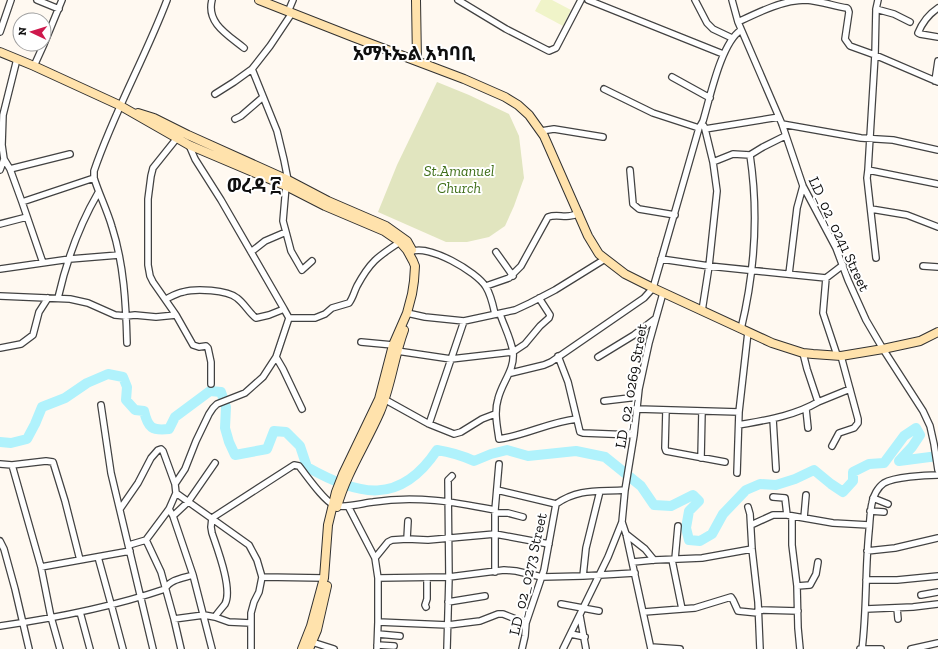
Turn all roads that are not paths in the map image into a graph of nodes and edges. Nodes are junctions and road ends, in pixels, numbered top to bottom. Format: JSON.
{"nodes":[{"id":1,"x":11,"y":0,"type":"edge"},
{"id":2,"x":37,"y":0,"type":"edge"},
{"id":3,"x":62,"y":0,"type":"edge"},
{"id":4,"x":167,"y":0,"type":"edge"},
{"id":5,"x":212,"y":0,"type":"edge"},
{"id":6,"x":259,"y":0,"type":"edge"},
{"id":7,"x":293,"y":0,"type":"edge"},
{"id":8,"x":416,"y":0,"type":"edge"},
{"id":9,"x":458,"y":0,"type":"edge"},
{"id":10,"x":581,"y":0,"type":"edge"},
{"id":11,"x":588,"y":0,"type":"edge"},
{"id":12,"x":695,"y":0,"type":"edge"},
{"id":13,"x":732,"y":0,"type":"edge"},
{"id":14,"x":878,"y":0,"type":"edge"},
{"id":15,"x":938,"y":8,"type":"edge"},
{"id":16,"x":59,"y":9,"type":"junction"},
{"id":17,"x":876,"y":10,"type":"junction"},
{"id":18,"x":290,"y":12,"type":"junction"},
{"id":19,"x":738,"y":22,"type":"junction"},
{"id":20,"x":910,"y":22,"type":"dead end"},
{"id":21,"x":52,"y":25,"type":"edge"},
{"id":22,"x":741,"y":30,"type":"junction"},
{"id":23,"x":0,"y":32,"type":"edge"},
{"id":24,"x":938,"y":37,"type":"edge"},
{"id":25,"x":732,"y":38,"type":"junction"},
{"id":26,"x":0,"y":48,"type":"edge"},
{"id":27,"x":244,"y":48,"type":"dead end"},
{"id":28,"x":0,"y":52,"type":"edge"},
{"id":29,"x":41,"y":52,"type":"edge"},
{"id":30,"x":723,"y":54,"type":"junction"},
{"id":31,"x":876,"y":55,"type":"junction"},
{"id":32,"x":18,"y":59,"type":"junction"},
{"id":33,"x":417,"y":61,"type":"junction"},
{"id":34,"x":938,"y":61,"type":"edge"},
{"id":35,"x":35,"y":65,"type":"junction"},
{"id":36,"x":252,"y":69,"type":"junction"},
{"id":37,"x":672,"y":78,"type":"dead end"},
{"id":38,"x":937,"y":82,"type":"edge"},
{"id":39,"x":604,"y":89,"type":"dead end"},
{"id":40,"x":215,"y":94,"type":"dead end"},
{"id":41,"x":262,"y":97,"type":"junction"},
{"id":42,"x":710,"y":98,"type":"junction"},
{"id":43,"x":120,"y":104,"type":"junction"},
{"id":44,"x":134,"y":112,"type":"junction"},
{"id":45,"x":2,"y":114,"type":"edge"},
{"id":46,"x":146,"y":115,"type":"junction"},
{"id":47,"x":779,"y":117,"type":"junction"},
{"id":48,"x":235,"y":119,"type":"dead end"},
{"id":49,"x":782,"y":124,"type":"junction"},
{"id":50,"x":702,"y":129,"type":"junction"},
{"id":51,"x":541,"y":131,"type":"junction"},
{"id":52,"x":785,"y":136,"type":"junction"},
{"id":53,"x":603,"y":137,"type":"dead end"},
{"id":54,"x":177,"y":138,"type":"junction"},
{"id":55,"x":870,"y":139,"type":"junction"},
{"id":56,"x":189,"y":145,"type":"junction"},
{"id":57,"x":938,"y":150,"type":"edge"},
{"id":58,"x":70,"y":154,"type":"dead end"},
{"id":59,"x":750,"y":156,"type":"junction"},
{"id":60,"x":4,"y":159,"type":"junction"},
{"id":61,"x":713,"y":162,"type":"junction"},
{"id":62,"x":10,"y":169,"type":"junction"},
{"id":63,"x":0,"y":170,"type":"edge"},
{"id":64,"x":630,"y":170,"type":"dead end"},
{"id":65,"x":868,"y":170,"type":"junction"},
{"id":66,"x":94,"y":178,"type":"junction"},
{"id":67,"x":287,"y":183,"type":"junction"},
{"id":68,"x":938,"y":184,"type":"edge"},
{"id":69,"x":803,"y":186,"type":"junction"},
{"id":70,"x":98,"y":193,"type":"junction"},
{"id":71,"x":22,"y":202,"type":"junction"},
{"id":72,"x":871,"y":210,"type":"junction"},
{"id":73,"x":578,"y":212,"type":"junction"},
{"id":74,"x":675,"y":215,"type":"junction"},
{"id":75,"x":27,"y":217,"type":"junction"},
{"id":76,"x":0,"y":224,"type":"edge"},
{"id":77,"x":938,"y":227,"type":"edge"},
{"id":78,"x":286,"y":232,"type":"junction"},
{"id":79,"x":400,"y":242,"type":"junction"},
{"id":80,"x":411,"y":251,"type":"junction"},
{"id":81,"x":251,"y":252,"type":"junction"},
{"id":82,"x":496,"y":252,"type":"dead end"},
{"id":83,"x":119,"y":255,"type":"junction"},
{"id":84,"x":876,"y":258,"type":"dead end"},
{"id":85,"x":70,"y":259,"type":"junction"},
{"id":86,"x":605,"y":259,"type":"junction"},
{"id":87,"x":661,"y":259,"type":"junction"},
{"id":88,"x":312,"y":261,"type":"dead end"},
{"id":89,"x":43,"y":263,"type":"junction"},
{"id":90,"x":843,"y":265,"type":"junction"},
{"id":91,"x":709,"y":266,"type":"junction"},
{"id":92,"x":923,"y":266,"type":"dead end"},
{"id":93,"x":938,"y":266,"type":"edge"},
{"id":94,"x":0,"y":269,"type":"edge"},
{"id":95,"x":752,"y":272,"type":"junction"},
{"id":96,"x":789,"y":274,"type":"junction"},
{"id":97,"x":512,"y":276,"type":"junction"},
{"id":98,"x":826,"y":278,"type":"junction"},
{"id":99,"x":486,"y":286,"type":"junction"},
{"id":100,"x":652,"y":288,"type":"junction"},
{"id":101,"x":663,"y":293,"type":"junction"},
{"id":102,"x":0,"y":296,"type":"edge"},
{"id":103,"x":48,"y":298,"type":"junction"},
{"id":104,"x":58,"y":298,"type":"junction"},
{"id":105,"x":539,"y":298,"type":"junction"},
{"id":106,"x":166,"y":299,"type":"junction"},
{"id":107,"x":284,"y":309,"type":"junction"},
{"id":108,"x":702,"y":311,"type":"junction"},
{"id":109,"x":409,"y":314,"type":"junction"},
{"id":110,"x":497,"y":314,"type":"junction"},
{"id":111,"x":176,"y":315,"type":"junction"},
{"id":112,"x":126,"y":316,"type":"junction"},
{"id":113,"x":289,"y":318,"type":"junction"},
{"id":114,"x":655,"y":319,"type":"junction"},
{"id":115,"x":464,"y":321,"type":"junction"},
{"id":116,"x":744,"y":331,"type":"junction"},
{"id":117,"x":938,"y":332,"type":"edge"},
{"id":118,"x":361,"y":342,"type":"dead end"},
{"id":119,"x":127,"y":344,"type":"dead end"},
{"id":120,"x":0,"y":348,"type":"edge"},
{"id":121,"x":395,"y":348,"type":"junction"},
{"id":122,"x":883,"y":349,"type":"junction"},
{"id":123,"x":513,"y":352,"type":"junction"},
{"id":124,"x":803,"y":353,"type":"junction"},
{"id":125,"x":558,"y":356,"type":"junction"},
{"id":126,"x":839,"y":356,"type":"junction"},
{"id":127,"x":276,"y":357,"type":"junction"},
{"id":128,"x":598,"y":357,"type":"dead end"},
{"id":129,"x":451,"y":359,"type":"junction"},
{"id":130,"x":511,"y":373,"type":"junction"},
{"id":131,"x":212,"y":384,"type":"dead end"},
{"id":132,"x":850,"y":389,"type":"junction"},
{"id":133,"x":638,"y":397,"type":"junction"},
{"id":134,"x":384,"y":399,"type":"junction"},
{"id":135,"x":604,"y":401,"type":"dead end"},
{"id":136,"x":818,"y":402,"type":"junction"},
{"id":137,"x":101,"y":405,"type":"dead end"},
{"id":138,"x":302,"y":409,"type":"dead end"},
{"id":139,"x":637,"y":409,"type":"junction"},
{"id":140,"x":806,"y":409,"type":"junction"},
{"id":141,"x":666,"y":410,"type":"junction"},
{"id":142,"x":702,"y":411,"type":"junction"},
{"id":143,"x":739,"y":412,"type":"junction"},
{"id":144,"x":495,"y":414,"type":"junction"},
{"id":145,"x":577,"y":419,"type":"junction"},
{"id":146,"x":774,"y":419,"type":"junction"},
{"id":147,"x":429,"y":424,"type":"junction"},
{"id":148,"x":739,"y":425,"type":"junction"},
{"id":149,"x":808,"y":428,"type":"dead end"},
{"id":150,"x":634,"y":435,"type":"junction"},
{"id":151,"x":832,"y":446,"type":"dead end"},
{"id":152,"x":701,"y":458,"type":"junction"},
{"id":153,"x":725,"y":462,"type":"dead end"},
{"id":154,"x":215,"y":463,"type":"dead end"},
{"id":155,"x":0,"y":464,"type":"edge"},
{"id":156,"x":499,"y":464,"type":"dead end"},
{"id":157,"x":12,"y":465,"type":"junction"},
{"id":158,"x":776,"y":469,"type":"dead end"},
{"id":159,"x":938,"y":469,"type":"edge"},
{"id":160,"x":737,"y":473,"type":"dead end"},
{"id":161,"x":345,"y":475,"type":"junction"},
{"id":162,"x":938,"y":475,"type":"edge"},
{"id":163,"x":452,"y":476,"type":"dead end"},
{"id":164,"x":175,"y":484,"type":"junction"},
{"id":165,"x":497,"y":490,"type":"junction"},
{"id":166,"x":625,"y":490,"type":"junction"},
{"id":167,"x":600,"y":491,"type":"junction"},
{"id":168,"x":176,"y":493,"type":"junction"},
{"id":169,"x":806,"y":495,"type":"dead end"},
{"id":170,"x":773,"y":497,"type":"dead end"},
{"id":171,"x":873,"y":498,"type":"junction"},
{"id":172,"x":447,"y":501,"type":"junction"},
{"id":173,"x":188,"y":502,"type":"junction"},
{"id":174,"x":556,"y":504,"type":"junction"},
{"id":175,"x":888,"y":504,"type":"dead end"},
{"id":176,"x":334,"y":505,"type":"junction"},
{"id":177,"x":348,"y":506,"type":"junction"},
{"id":178,"x":748,"y":507,"type":"dead end"},
{"id":179,"x":120,"y":509,"type":"junction"},
{"id":180,"x":169,"y":509,"type":"junction"},
{"id":181,"x":495,"y":511,"type":"junction"},
{"id":182,"x":870,"y":511,"type":"junction"},
{"id":183,"x":884,"y":512,"type":"dead end"},
{"id":184,"x":173,"y":516,"type":"junction"},
{"id":185,"x":789,"y":516,"type":"junction"},
{"id":186,"x":522,"y":517,"type":"dead end"},
{"id":187,"x":212,"y":518,"type":"junction"},
{"id":188,"x":804,"y":518,"type":"junction"},
{"id":189,"x":408,"y":521,"type":"dead end"},
{"id":190,"x":622,"y":522,"type":"junction"},
{"id":191,"x":750,"y":525,"type":"junction"},
{"id":192,"x":869,"y":525,"type":"junction"},
{"id":193,"x":678,"y":526,"type":"dead end"},
{"id":194,"x":495,"y":534,"type":"junction"},
{"id":195,"x":626,"y":534,"type":"junction"},
{"id":196,"x":938,"y":538,"type":"edge"},
{"id":197,"x":407,"y":539,"type":"junction"},
{"id":198,"x":449,"y":539,"type":"junction"},
{"id":199,"x":146,"y":540,"type":"junction"},
{"id":200,"x":0,"y":542,"type":"edge"},
{"id":201,"x":549,"y":544,"type":"junction"},
{"id":202,"x":129,"y":548,"type":"junction"},
{"id":203,"x":752,"y":549,"type":"junction"},
{"id":204,"x":867,"y":551,"type":"junction"},
{"id":205,"x":98,"y":557,"type":"junction"},
{"id":206,"x":375,"y":558,"type":"junction"},
{"id":207,"x":673,"y":559,"type":"junction"},
{"id":208,"x":80,"y":560,"type":"junction"},
{"id":209,"x":654,"y":560,"type":"junction"},
{"id":210,"x":633,"y":562,"type":"junction"},
{"id":211,"x":818,"y":562,"type":"dead end"},
{"id":212,"x":41,"y":567,"type":"junction"},
{"id":213,"x":495,"y":572,"type":"junction"},
{"id":214,"x":635,"y":573,"type":"junction"},
{"id":215,"x":193,"y":575,"type":"junction"},
{"id":216,"x":583,"y":576,"type":"junction"},
{"id":217,"x":598,"y":576,"type":"junction"},
{"id":218,"x":938,"y":576,"type":"edge"},
{"id":219,"x":262,"y":577,"type":"junction"},
{"id":220,"x":449,"y":577,"type":"junction"},
{"id":221,"x":542,"y":577,"type":"junction"},
{"id":222,"x":324,"y":578,"type":"junction"},
{"id":223,"x":378,"y":578,"type":"junction"},
{"id":224,"x":427,"y":578,"type":"junction"},
{"id":225,"x":866,"y":580,"type":"junction"},
{"id":226,"x":797,"y":586,"type":"junction"},
{"id":227,"x":165,"y":589,"type":"junction"},
{"id":228,"x":938,"y":592,"type":"edge"},
{"id":229,"x":920,"y":595,"type":"dead end"},
{"id":230,"x":485,"y":596,"type":"dead end"},
{"id":231,"x":140,"y":597,"type":"junction"},
{"id":232,"x":448,"y":602,"type":"junction"},
{"id":233,"x":112,"y":604,"type":"junction"},
{"id":234,"x":561,"y":604,"type":"dead end"},
{"id":235,"x":938,"y":604,"type":"edge"},
{"id":236,"x":426,"y":607,"type":"dead end"},
{"id":237,"x":583,"y":608,"type":"junction"},
{"id":238,"x":897,"y":608,"type":"junction"},
{"id":239,"x":682,"y":609,"type":"junction"},
{"id":240,"x":866,"y":609,"type":"junction"},
{"id":241,"x":599,"y":611,"type":"dead end"},
{"id":242,"x":758,"y":611,"type":"junction"},
{"id":243,"x":798,"y":611,"type":"junction"},
{"id":244,"x":80,"y":612,"type":"junction"},
{"id":245,"x":644,"y":612,"type":"junction"},
{"id":246,"x":204,"y":615,"type":"junction"},
{"id":247,"x":215,"y":616,"type":"junction"},
{"id":248,"x":580,"y":616,"type":"junction"},
{"id":249,"x":52,"y":618,"type":"junction"},
{"id":250,"x":174,"y":619,"type":"junction"},
{"id":251,"x":898,"y":619,"type":"dead end"},
{"id":252,"x":23,"y":622,"type":"junction"},
{"id":253,"x":378,"y":622,"type":"junction"},
{"id":254,"x":251,"y":623,"type":"junction"},
{"id":255,"x":526,"y":623,"type":"junction"},
{"id":256,"x":448,"y":625,"type":"junction"},
{"id":257,"x":0,"y":626,"type":"edge"},
{"id":258,"x":378,"y":634,"type":"junction"},
{"id":259,"x":570,"y":634,"type":"junction"},
{"id":260,"x":400,"y":636,"type":"dead end"},
{"id":261,"x":585,"y":637,"type":"junction"},
{"id":262,"x":938,"y":643,"type":"edge"},
{"id":263,"x":310,"y":645,"type":"edge"},
{"id":264,"x":394,"y":646,"type":"dead end"},
{"id":265,"x":377,"y":647,"type":"edge"},
{"id":266,"x":651,"y":648,"type":"edge"},
{"id":267,"x":29,"y":649,"type":"edge"},
{"id":268,"x":60,"y":649,"type":"edge"},
{"id":269,"x":90,"y":649,"type":"edge"},
{"id":270,"x":122,"y":649,"type":"edge"},
{"id":271,"x":153,"y":649,"type":"edge"},
{"id":272,"x":181,"y":649,"type":"edge"},
{"id":273,"x":212,"y":649,"type":"edge"},
{"id":274,"x":251,"y":649,"type":"edge"},
{"id":275,"x":302,"y":649,"type":"edge"},
{"id":276,"x":334,"y":649,"type":"edge"},
{"id":277,"x":447,"y":649,"type":"edge"},
{"id":278,"x":522,"y":649,"type":"edge"},
{"id":279,"x":563,"y":649,"type":"edge"},
{"id":280,"x":586,"y":649,"type":"edge"},
{"id":281,"x":680,"y":649,"type":"edge"},
{"id":282,"x":760,"y":649,"type":"edge"},
{"id":283,"x":800,"y":649,"type":"edge"},
{"id":284,"x":861,"y":649,"type":"edge"},
{"id":285,"x":881,"y":649,"type":"edge"},
{"id":286,"x":911,"y":649,"type":"edge"}],
"edges":[{"from":1,"to":23,"type":"street"},
{"from":2,"to":16,"type":"street"},
{"from":3,"to":16,"type":"street"},
{"from":4,"to":43,"type":"street"},
{"from":5,"to":27,"type":"street"},
{"from":6,"to":18,"type":"main road"},
{"from":7,"to":18,"type":"street"},
{"from":8,"to":33,"type":"main road"},
{"from":9,"to":10,"type":"street"},
{"from":11,"to":30,"type":"street"},
{"from":12,"to":25,"type":"street"},
{"from":13,"to":19,"type":"street","name":"LD_02_0241 Street"},
{"from":14,"to":17,"type":"street"},
{"from":15,"to":24,"type":"street"},
{"from":16,"to":21,"type":"street"},
{"from":17,"to":20,"type":"street"},
{"from":17,"to":31,"type":"street"},
{"from":18,"to":33,"type":"main road"},
{"from":18,"to":36,"type":"street"},
{"from":19,"to":22,"type":"street","name":"LD_02_0241 Street"},
{"from":19,"to":31,"type":"street"},
{"from":22,"to":25,"type":"street"},
{"from":22,"to":47,"type":"street","name":"LD_02_0241 Street"},
{"from":25,"to":30,"type":"street"},
{"from":26,"to":35,"type":"main road"},
{"from":28,"to":32,"type":"main road"},
{"from":29,"to":35,"type":"street"},
{"from":30,"to":42,"type":"street"},
{"from":31,"to":38,"type":"street"},
{"from":31,"to":55,"type":"street"},
{"from":32,"to":35,"type":"main road"},
{"from":32,"to":45,"type":"street"},
{"from":33,"to":51,"type":"main road"},
{"from":34,"to":38,"type":"street"},
{"from":35,"to":43,"type":"main road"},
{"from":36,"to":40,"type":"street"},
{"from":36,"to":41,"type":"street"},
{"from":37,"to":42,"type":"street"},
{"from":39,"to":50,"type":"street"},
{"from":41,"to":48,"type":"street"},
{"from":41,"to":67,"type":"street"},
{"from":42,"to":50,"type":"street"},
{"from":43,"to":44,"type":"main road"},
{"from":43,"to":46,"type":"main road"},
{"from":43,"to":66,"type":"street"},
{"from":44,"to":46,"type":"main road"},
{"from":44,"to":54,"type":"main road"},
{"from":45,"to":60,"type":"street"},
{"from":46,"to":67,"type":"main road"},
{"from":47,"to":49,"type":"street","name":"LD_02_0241 Street"},
{"from":47,"to":50,"type":"street"},
{"from":49,"to":52,"type":"street","name":"LD_02_0241 Street"},
{"from":49,"to":55,"type":"street"},
{"from":50,"to":61,"type":"street"},
{"from":50,"to":74,"type":"street"},
{"from":51,"to":53,"type":"street"},
{"from":51,"to":73,"type":"main road"},
{"from":52,"to":59,"type":"street"},
{"from":52,"to":69,"type":"street","name":"LD_02_0241 Street"},
{"from":54,"to":56,"type":"main road"},
{"from":54,"to":106,"type":"street"},
{"from":55,"to":57,"type":"street"},
{"from":55,"to":65,"type":"street"},
{"from":56,"to":67,"type":"main road"},
{"from":56,"to":81,"type":"street"},
{"from":58,"to":62,"type":"street"},
{"from":59,"to":61,"type":"street"},
{"from":59,"to":95,"type":"street"},
{"from":60,"to":62,"type":"street"},
{"from":60,"to":63,"type":"street"},
{"from":61,"to":91,"type":"street"},
{"from":62,"to":71,"type":"street"},
{"from":64,"to":74,"type":"street"},
{"from":65,"to":68,"type":"street"},
{"from":65,"to":72,"type":"street"},
{"from":66,"to":70,"type":"street"},
{"from":66,"to":71,"type":"street"},
{"from":67,"to":78,"type":"street"},
{"from":67,"to":79,"type":"main road"},
{"from":67,"to":80,"type":"main road"},
{"from":69,"to":90,"type":"street","name":"LD_02_0241 Street"},
{"from":69,"to":96,"type":"street"},
{"from":70,"to":83,"type":"street"},
{"from":70,"to":85,"type":"street"},
{"from":71,"to":75,"type":"street"},
{"from":72,"to":77,"type":"street"},
{"from":72,"to":84,"type":"street"},
{"from":73,"to":86,"type":"main road"},
{"from":73,"to":97,"type":"street"},
{"from":74,"to":87,"type":"street"},
{"from":75,"to":76,"type":"street"},
{"from":75,"to":89,"type":"street"},
{"from":78,"to":81,"type":"street"},
{"from":78,"to":88,"type":"street"},
{"from":79,"to":80,"type":"main road"},
{"from":79,"to":113,"type":"street"},
{"from":80,"to":99,"type":"street"},
{"from":80,"to":109,"type":"main road"},
{"from":81,"to":107,"type":"street"},
{"from":82,"to":97,"type":"street"},
{"from":83,"to":85,"type":"street"},
{"from":83,"to":112,"type":"street"},
{"from":85,"to":89,"type":"street"},
{"from":85,"to":104,"type":"street"},
{"from":86,"to":100,"type":"main road"},
{"from":86,"to":105,"type":"street"},
{"from":87,"to":91,"type":"street"},
{"from":87,"to":100,"type":"street"},
{"from":89,"to":94,"type":"street"},
{"from":90,"to":98,"type":"street"},
{"from":90,"to":122,"type":"street","name":"LD_02_0241 Street"},
{"from":91,"to":95,"type":"street"},
{"from":91,"to":108,"type":"street"},
{"from":92,"to":93,"type":"street"},
{"from":95,"to":96,"type":"street"},
{"from":95,"to":116,"type":"street"},
{"from":96,"to":98,"type":"street"},
{"from":97,"to":99,"type":"street"},
{"from":98,"to":126,"type":"street"},
{"from":99,"to":110,"type":"street"},
{"from":100,"to":101,"type":"main road"},
{"from":100,"to":125,"type":"street"},
{"from":101,"to":108,"type":"main road"},
{"from":101,"to":114,"type":"street","name":"LD_02_0269 Street"},
{"from":102,"to":103,"type":"street"},
{"from":103,"to":104,"type":"street"},
{"from":103,"to":120,"type":"street"},
{"from":104,"to":112,"type":"street"},
{"from":105,"to":110,"type":"street"},
{"from":105,"to":123,"type":"street"},
{"from":106,"to":107,"type":"street"},
{"from":106,"to":111,"type":"street"},
{"from":107,"to":113,"type":"street"},
{"from":108,"to":116,"type":"main road"},
{"from":109,"to":115,"type":"street"},
{"from":109,"to":121,"type":"main road"},
{"from":110,"to":115,"type":"street"},
{"from":110,"to":123,"type":"street"},
{"from":111,"to":112,"type":"street"},
{"from":111,"to":131,"type":"street"},
{"from":112,"to":119,"type":"street"},
{"from":113,"to":127,"type":"street"},
{"from":114,"to":128,"type":"street"},
{"from":114,"to":133,"type":"street","name":"LD_02_0269 Street"},
{"from":115,"to":129,"type":"street"},
{"from":116,"to":124,"type":"main road"},
{"from":116,"to":143,"type":"street"},
{"from":117,"to":122,"type":"main road"},
{"from":118,"to":121,"type":"street"},
{"from":121,"to":129,"type":"street"},
{"from":121,"to":134,"type":"main road"},
{"from":121,"to":161,"type":"main road"},
{"from":122,"to":126,"type":"main road"},
{"from":122,"to":159,"type":"street","name":"LD_02_0241 Street"},
{"from":123,"to":129,"type":"street"},
{"from":123,"to":130,"type":"street"},
{"from":124,"to":126,"type":"main road"},
{"from":124,"to":136,"type":"street"},
{"from":125,"to":130,"type":"street"},
{"from":125,"to":145,"type":"street"},
{"from":126,"to":132,"type":"street"},
{"from":127,"to":138,"type":"street"},
{"from":127,"to":164,"type":"street"},
{"from":129,"to":147,"type":"street"},
{"from":130,"to":144,"type":"street"},
{"from":132,"to":136,"type":"street"},
{"from":132,"to":151,"type":"street"},
{"from":133,"to":135,"type":"street"},
{"from":133,"to":139,"type":"street","name":"LD_02_0269 Street"},
{"from":134,"to":147,"type":"street"},
{"from":134,"to":161,"type":"main road"},
{"from":136,"to":140,"type":"street"},
{"from":137,"to":179,"type":"street"},
{"from":139,"to":141,"type":"street"},
{"from":139,"to":150,"type":"street","name":"LD_02_0269 Street"},
{"from":140,"to":146,"type":"street"},
{"from":140,"to":149,"type":"street"},
{"from":141,"to":142,"type":"street"},
{"from":141,"to":152,"type":"street"},
{"from":142,"to":143,"type":"street"},
{"from":142,"to":152,"type":"street"},
{"from":143,"to":148,"type":"street"},
{"from":144,"to":145,"type":"street"},
{"from":144,"to":147,"type":"street"},
{"from":145,"to":150,"type":"street"},
{"from":146,"to":148,"type":"street"},
{"from":146,"to":158,"type":"street"},
{"from":148,"to":160,"type":"street"},
{"from":150,"to":166,"type":"street","name":"LD_02_0269 Street"},
{"from":152,"to":153,"type":"street"},
{"from":154,"to":173,"type":"street"},
{"from":155,"to":157,"type":"street"},
{"from":156,"to":165,"type":"street"},
{"from":157,"to":208,"type":"street"},
{"from":157,"to":212,"type":"street"},
{"from":161,"to":176,"type":"main road"},
{"from":162,"to":171,"type":"street"},
{"from":163,"to":172,"type":"street"},
{"from":164,"to":168,"type":"street"},
{"from":164,"to":179,"type":"street"},
{"from":165,"to":174,"type":"street"},
{"from":165,"to":181,"type":"street"},
{"from":166,"to":167,"type":"street"},
{"from":166,"to":190,"type":"street"},
{"from":167,"to":174,"type":"street"},
{"from":167,"to":216,"type":"street"},
{"from":168,"to":173,"type":"street"},
{"from":168,"to":180,"type":"street"},
{"from":169,"to":188,"type":"street"},
{"from":170,"to":185,"type":"street"},
{"from":171,"to":175,"type":"street"},
{"from":171,"to":182,"type":"street"},
{"from":172,"to":177,"type":"street"},
{"from":172,"to":181,"type":"street"},
{"from":172,"to":198,"type":"street"},
{"from":173,"to":184,"type":"street"},
{"from":173,"to":187,"type":"street"},
{"from":174,"to":201,"type":"street","name":"LD_02_0273 Street"},
{"from":176,"to":177,"type":"street"},
{"from":176,"to":187,"type":"street"},
{"from":176,"to":222,"type":"main road"},
{"from":176,"to":263,"type":"main road"},
{"from":177,"to":206,"type":"street"},
{"from":178,"to":191,"type":"street"},
{"from":179,"to":202,"type":"street"},
{"from":180,"to":184,"type":"street"},
{"from":180,"to":199,"type":"street"},
{"from":181,"to":186,"type":"street"},
{"from":181,"to":194,"type":"street"},
{"from":182,"to":183,"type":"street"},
{"from":182,"to":192,"type":"street"},
{"from":184,"to":215,"type":"street"},
{"from":185,"to":188,"type":"street"},
{"from":185,"to":191,"type":"street"},
{"from":185,"to":226,"type":"street"},
{"from":187,"to":219,"type":"street"},
{"from":187,"to":247,"type":"street"},
{"from":188,"to":192,"type":"street"},
{"from":189,"to":197,"type":"street"},
{"from":190,"to":195,"type":"street"},
{"from":190,"to":217,"type":"street"},
{"from":191,"to":203,"type":"street"},
{"from":192,"to":204,"type":"street"},
{"from":193,"to":207,"type":"street"},
{"from":194,"to":198,"type":"street"},
{"from":194,"to":201,"type":"street"},
{"from":194,"to":213,"type":"street"},
{"from":195,"to":209,"type":"street"},
{"from":195,"to":210,"type":"street"},
{"from":196,"to":204,"type":"street"},
{"from":197,"to":198,"type":"street"},
{"from":197,"to":206,"type":"street"},
{"from":198,"to":220,"type":"street"},
{"from":199,"to":202,"type":"street"},
{"from":199,"to":227,"type":"street"},
{"from":200,"to":252,"type":"street"},
{"from":201,"to":221,"type":"street","name":"LD_02_0273 Street"},
{"from":202,"to":205,"type":"street"},
{"from":202,"to":231,"type":"street"},
{"from":203,"to":207,"type":"street"},
{"from":203,"to":242,"type":"street"},
{"from":204,"to":225,"type":"street"},
{"from":205,"to":208,"type":"street"},
{"from":205,"to":233,"type":"street"},
{"from":206,"to":223,"type":"street"},
{"from":207,"to":209,"type":"street"},
{"from":207,"to":239,"type":"street"},
{"from":208,"to":212,"type":"street"},
{"from":209,"to":210,"type":"street"},
{"from":210,"to":214,"type":"street"},
{"from":211,"to":226,"type":"street"},
{"from":212,"to":249,"type":"street"},
{"from":213,"to":220,"type":"street"},
{"from":213,"to":221,"type":"street"},
{"from":214,"to":217,"type":"street"},
{"from":214,"to":245,"type":"street"},
{"from":215,"to":227,"type":"street"},
{"from":215,"to":246,"type":"street"},
{"from":216,"to":217,"type":"street"},
{"from":216,"to":221,"type":"street"},
{"from":217,"to":237,"type":"street"},
{"from":218,"to":225,"type":"street"},
{"from":219,"to":222,"type":"street"},
{"from":219,"to":254,"type":"street"},
{"from":220,"to":224,"type":"street"},
{"from":220,"to":232,"type":"street"},
{"from":221,"to":255,"type":"street","name":"LD_02_0273 Street"},
{"from":222,"to":275,"type":"main road"},
{"from":223,"to":224,"type":"street"},
{"from":223,"to":253,"type":"street"},
{"from":224,"to":236,"type":"street"},
{"from":225,"to":240,"type":"street"},
{"from":226,"to":243,"type":"street"},
{"from":227,"to":231,"type":"street"},
{"from":227,"to":250,"type":"street"},
{"from":228,"to":229,"type":"street"},
{"from":230,"to":232,"type":"street"},
{"from":231,"to":233,"type":"street"},
{"from":231,"to":271,"type":"street"},
{"from":232,"to":256,"type":"street"},
{"from":233,"to":244,"type":"street"},
{"from":233,"to":270,"type":"street"},
{"from":234,"to":237,"type":"street"},
{"from":235,"to":238,"type":"street"},
{"from":237,"to":241,"type":"street"},
{"from":237,"to":248,"type":"street"},
{"from":238,"to":240,"type":"street"},
{"from":238,"to":251,"type":"street"},
{"from":239,"to":242,"type":"street"},
{"from":239,"to":245,"type":"street"},
{"from":240,"to":284,"type":"street"},
{"from":242,"to":243,"type":"street"},
{"from":242,"to":282,"type":"street"},
{"from":243,"to":283,"type":"street"},
{"from":244,"to":249,"type":"street"},
{"from":244,"to":269,"type":"street"},
{"from":245,"to":266,"type":"street"},
{"from":246,"to":247,"type":"street"},
{"from":246,"to":250,"type":"street"},
{"from":246,"to":273,"type":"street"},
{"from":247,"to":254,"type":"street"},
{"from":248,"to":259,"type":"street"},
{"from":248,"to":261,"type":"street"},
{"from":249,"to":252,"type":"street"},
{"from":249,"to":268,"type":"street"},
{"from":250,"to":272,"type":"street"},
{"from":252,"to":257,"type":"street"},
{"from":252,"to":267,"type":"street"},
{"from":253,"to":256,"type":"street"},
{"from":253,"to":258,"type":"street"},
{"from":254,"to":274,"type":"street"},
{"from":255,"to":256,"type":"street"},
{"from":255,"to":278,"type":"street","name":"LD_02_0273 Street"},
{"from":256,"to":277,"type":"street"},
{"from":258,"to":260,"type":"street"},
{"from":258,"to":265,"type":"street"},
{"from":259,"to":261,"type":"street"},
{"from":259,"to":279,"type":"street"},
{"from":261,"to":280,"type":"street"},
{"from":262,"to":286,"type":"street"},
{"from":263,"to":276,"type":"street"},
{"from":264,"to":265,"type":"street"},
{"from":266,"to":281,"type":"street"},
{"from":284,"to":285,"type":"street"}]}
